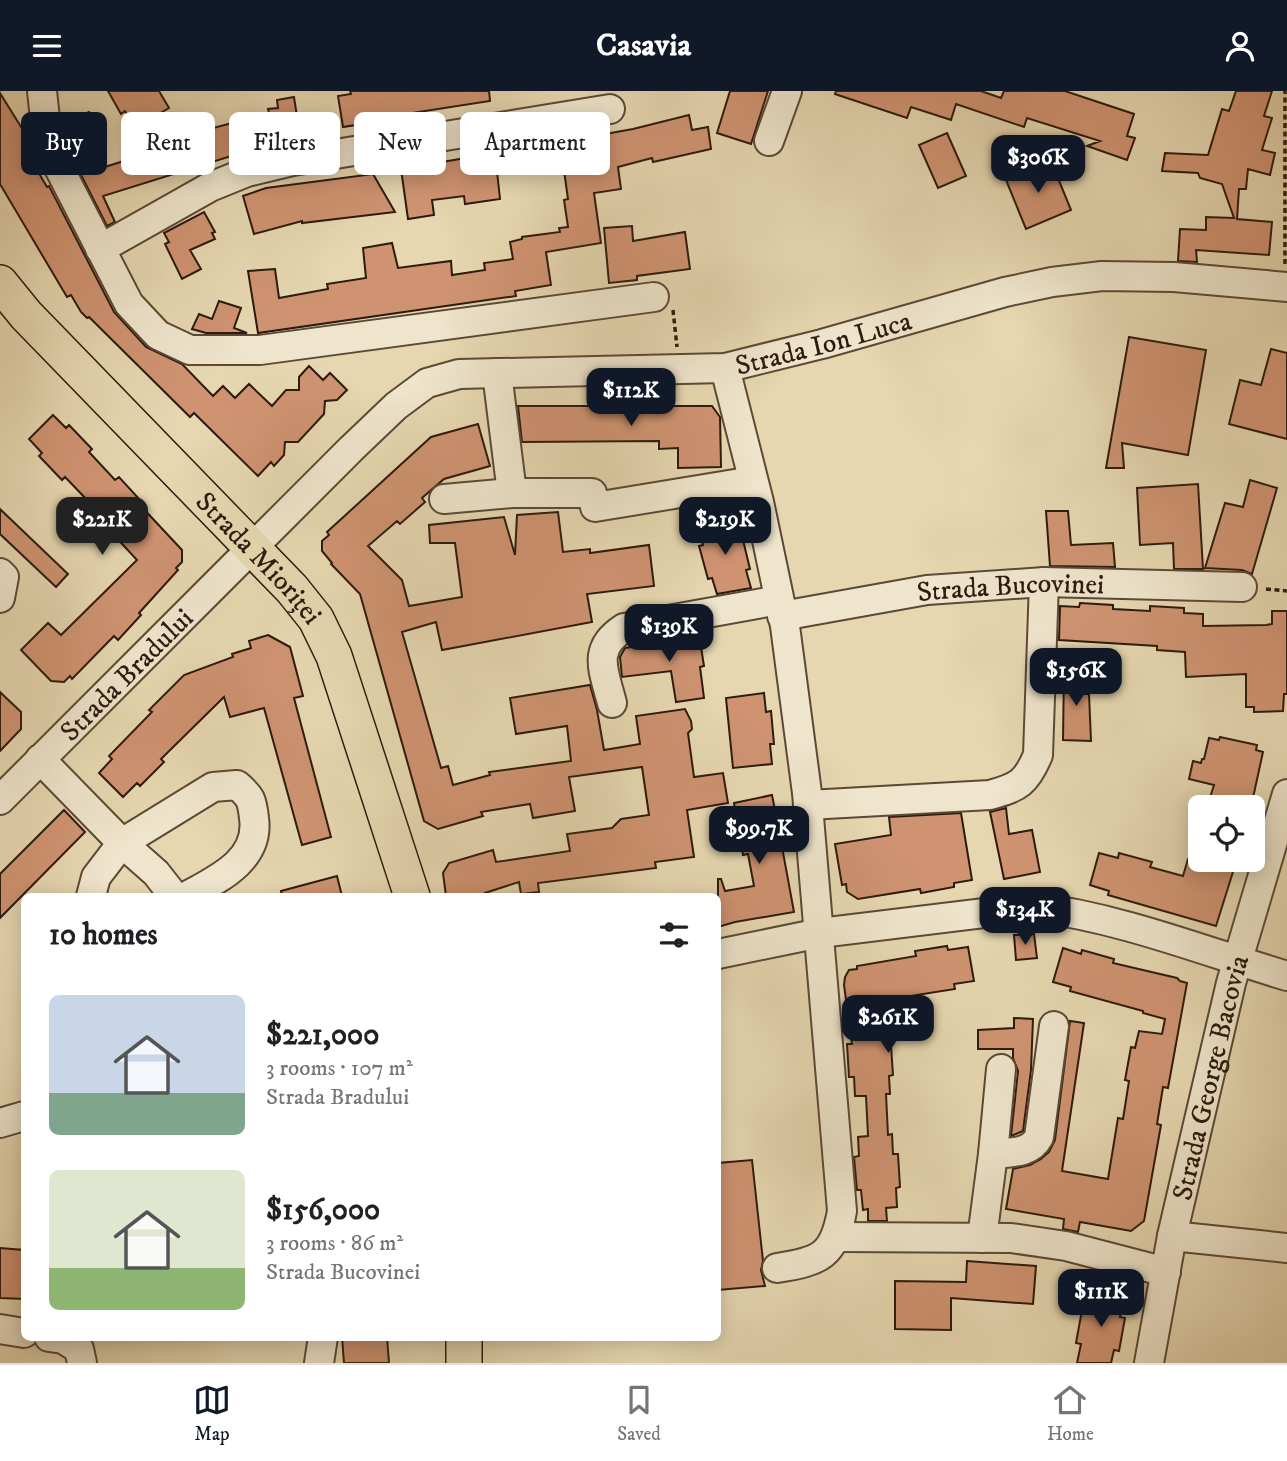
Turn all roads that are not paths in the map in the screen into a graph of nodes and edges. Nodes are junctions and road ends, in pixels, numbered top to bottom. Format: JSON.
{"nodes":[{"id":1,"x":42,"y":91,"type":"edge"},
{"id":2,"x":787,"y":91,"type":"edge"},
{"id":3,"x":610,"y":109,"type":"dead end"},
{"id":4,"x":769,"y":141,"type":"dead end"},
{"id":5,"x":100,"y":249,"type":"junction"},
{"id":6,"x":1286,"y":286,"type":"edge"},
{"id":7,"x":4,"y":292,"type":"edge"},
{"id":8,"x":654,"y":297,"type":"road end"},
{"id":9,"x":725,"y":368,"type":"junction"},
{"id":10,"x":497,"y":373,"type":"junction"},
{"id":11,"x":753,"y":481,"type":"junction"},
{"id":12,"x":512,"y":492,"type":"junction"},
{"id":13,"x":444,"y":499,"type":"dead end"},
{"id":14,"x":253,"y":548,"type":"junction"},
{"id":15,"x":0,"y":573,"type":"edge"},
{"id":16,"x":1044,"y":582,"type":"junction"},
{"id":17,"x":1242,"y":587,"type":"dead end"},
{"id":18,"x":0,"y":598,"type":"edge"},
{"id":19,"x":781,"y":608,"type":"junction"},
{"id":20,"x":612,"y":703,"type":"dead end"},
{"id":21,"x":40,"y":759,"type":"junction"},
{"id":22,"x":1287,"y":794,"type":"edge"},
{"id":23,"x":0,"y":800,"type":"edge"},
{"id":24,"x":808,"y":805,"type":"junction"},
{"id":25,"x":122,"y":843,"type":"junction"},
{"id":26,"x":91,"y":893,"type":"edge"},
{"id":27,"x":172,"y":893,"type":"edge"},
{"id":28,"x":193,"y":893,"type":"edge"},
{"id":29,"x":411,"y":893,"type":"edge"},
{"id":30,"x":820,"y":933,"type":"junction"},
{"id":31,"x":721,"y":953,"type":"edge"},
{"id":32,"x":1237,"y":961,"type":"junction"},
{"id":33,"x":1287,"y":976,"type":"edge"},
{"id":34,"x":1054,"y":1026,"type":"dead end"},
{"id":35,"x":1001,"y":1069,"type":"dead end"},
{"id":36,"x":21,"y":1117,"type":"edge"},
{"id":37,"x":0,"y":1123,"type":"edge"},
{"id":38,"x":993,"y":1154,"type":"junction"},
{"id":39,"x":1172,"y":1236,"type":"junction"},
{"id":40,"x":838,"y":1237,"type":"junction"},
{"id":41,"x":982,"y":1238,"type":"junction"},
{"id":42,"x":1286,"y":1246,"type":"edge"},
{"id":43,"x":778,"y":1268,"type":"dead end"},
{"id":44,"x":1166,"y":1272,"type":"junction"},
{"id":45,"x":0,"y":1329,"type":"edge"},
{"id":46,"x":21,"y":1332,"type":"edge"},
{"id":47,"x":66,"y":1341,"type":"edge"},
{"id":48,"x":322,"y":1341,"type":"edge"},
{"id":49,"x":464,"y":1341,"type":"edge"},
{"id":50,"x":82,"y":1363,"type":"edge"},
{"id":51,"x":319,"y":1363,"type":"edge"},
{"id":52,"x":464,"y":1363,"type":"edge"},
{"id":53,"x":1149,"y":1363,"type":"edge"}],
"edges":[{"from":1,"to":5,"type":"street"},
{"from":2,"to":4,"type":"street"},
{"from":3,"to":5,"type":"street"},
{"from":5,"to":8,"type":"street"},
{"from":6,"to":9,"type":"street","name":"Strada Ion Luca"},
{"from":7,"to":14,"type":"main road","name":"Strada Mioriței"},
{"from":9,"to":10,"type":"street","name":"Strada Ion Luca"},
{"from":9,"to":11,"type":"street"},
{"from":10,"to":12,"type":"street"},
{"from":10,"to":14,"type":"street","name":"Strada Ion Luca"},
{"from":11,"to":12,"type":"street"},
{"from":11,"to":19,"type":"street"},
{"from":12,"to":13,"type":"street"},
{"from":14,"to":21,"type":"street","name":"Strada Bradului"},
{"from":14,"to":29,"type":"main road","name":"Strada Mioriței"},
{"from":15,"to":18,"type":"street"},
{"from":16,"to":17,"type":"street","name":"Strada Bucovinei"},
{"from":16,"to":19,"type":"street","name":"Strada Bucovinei"},
{"from":16,"to":24,"type":"street"},
{"from":19,"to":20,"type":"street","name":"Strada Bucovinei"},
{"from":19,"to":24,"type":"street"},
{"from":21,"to":23,"type":"street","name":"Strada Bradului"},
{"from":21,"to":25,"type":"street"},
{"from":22,"to":32,"type":"street","name":"Strada George Bacovia"},
{"from":24,"to":30,"type":"street"},
{"from":25,"to":26,"type":"street"},
{"from":25,"to":27,"type":"street"},
{"from":25,"to":28,"type":"street"},
{"from":30,"to":31,"type":"street"},
{"from":30,"to":32,"type":"street"},
{"from":30,"to":40,"type":"street"},
{"from":32,"to":33,"type":"street"},
{"from":32,"to":39,"type":"street","name":"Strada George Bacovia"},
{"from":34,"to":38,"type":"street"},
{"from":35,"to":38,"type":"street"},
{"from":36,"to":37,"type":"street"},
{"from":38,"to":41,"type":"street"},
{"from":39,"to":42,"type":"street"},
{"from":39,"to":44,"type":"street","name":"Strada George Bacovia"},
{"from":40,"to":41,"type":"street"},
{"from":40,"to":43,"type":"street"},
{"from":41,"to":44,"type":"street"},
{"from":44,"to":53,"type":"street","name":"Strada George Bacovia"},
{"from":45,"to":46,"type":"street"},
{"from":47,"to":50,"type":"street"},
{"from":48,"to":51,"type":"street"},
{"from":49,"to":52,"type":"main road"}]}
